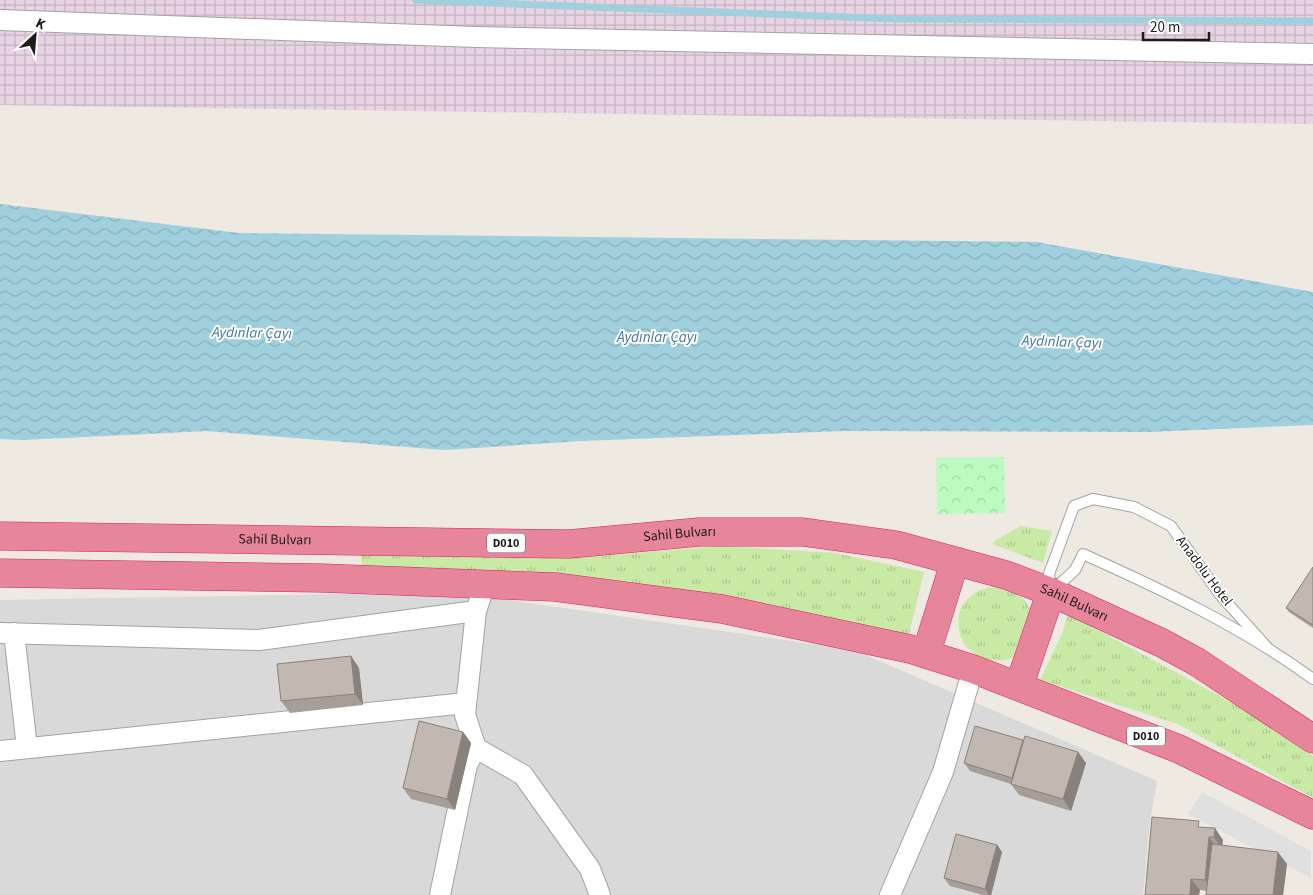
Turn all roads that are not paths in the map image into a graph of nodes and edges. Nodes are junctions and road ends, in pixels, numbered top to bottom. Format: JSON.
{"nodes":[{"id":1,"x":0,"y":20,"type":"edge"},
{"id":2,"x":1313,"y":54,"type":"edge"},
{"id":3,"x":0,"y":536,"type":"edge"},
{"id":4,"x":955,"y":561,"type":"junction"},
{"id":5,"x":0,"y":572,"type":"edge"},
{"id":6,"x":485,"y":584,"type":"junction"},
{"id":7,"x":1051,"y":592,"type":"junction"},
{"id":8,"x":476,"y":611,"type":"junction"},
{"id":9,"x":7,"y":633,"type":"edge"},
{"id":10,"x":1267,"y":647,"type":"junction"},
{"id":11,"x":926,"y":654,"type":"junction"},
{"id":12,"x":973,"y":669,"type":"junction"},
{"id":13,"x":1313,"y":679,"type":"edge"},
{"id":14,"x":1019,"y":686,"type":"junction"},
{"id":15,"x":466,"y":703,"type":"junction"},
{"id":16,"x":1313,"y":739,"type":"edge"},
{"id":17,"x":27,"y":748,"type":"junction"},
{"id":18,"x":476,"y":748,"type":"junction"},
{"id":19,"x":0,"y":751,"type":"edge"},
{"id":20,"x":1313,"y":815,"type":"edge"},
{"id":21,"x":896,"y":892,"type":"edge"},
{"id":22,"x":440,"y":895,"type":"edge"},
{"id":23,"x":600,"y":895,"type":"edge"}],
"edges":[{"from":1,"to":2,"type":"street"},
{"from":3,"to":4,"type":"highway","name":"Sahil Bulvarı","number":"D010"},
{"from":4,"to":7,"type":"highway","name":"Sahil Bulvarı","number":"D010"},
{"from":4,"to":11,"type":"highway"},
{"from":5,"to":6,"type":"highway","number":"D010"},
{"from":6,"to":8,"type":"street"},
{"from":6,"to":11,"type":"highway","number":"D010"},
{"from":7,"to":10,"type":"lane"},
{"from":7,"to":10,"type":"lane","name":"Anadolu Hotel"},
{"from":7,"to":14,"type":"highway"},
{"from":7,"to":16,"type":"highway","name":"Sahil Bulvarı","number":"D010"},
{"from":8,"to":9,"type":"street"},
{"from":8,"to":15,"type":"street"},
{"from":9,"to":17,"type":"street"},
{"from":10,"to":13,"type":"lane"},
{"from":11,"to":12,"type":"highway","number":"D010"},
{"from":12,"to":14,"type":"highway","number":"D010"},
{"from":12,"to":21,"type":"street"},
{"from":14,"to":20,"type":"highway","number":"D010"},
{"from":15,"to":17,"type":"street"},
{"from":15,"to":18,"type":"street"},
{"from":17,"to":19,"type":"street"},
{"from":18,"to":22,"type":"street"},
{"from":18,"to":23,"type":"street"}]}
